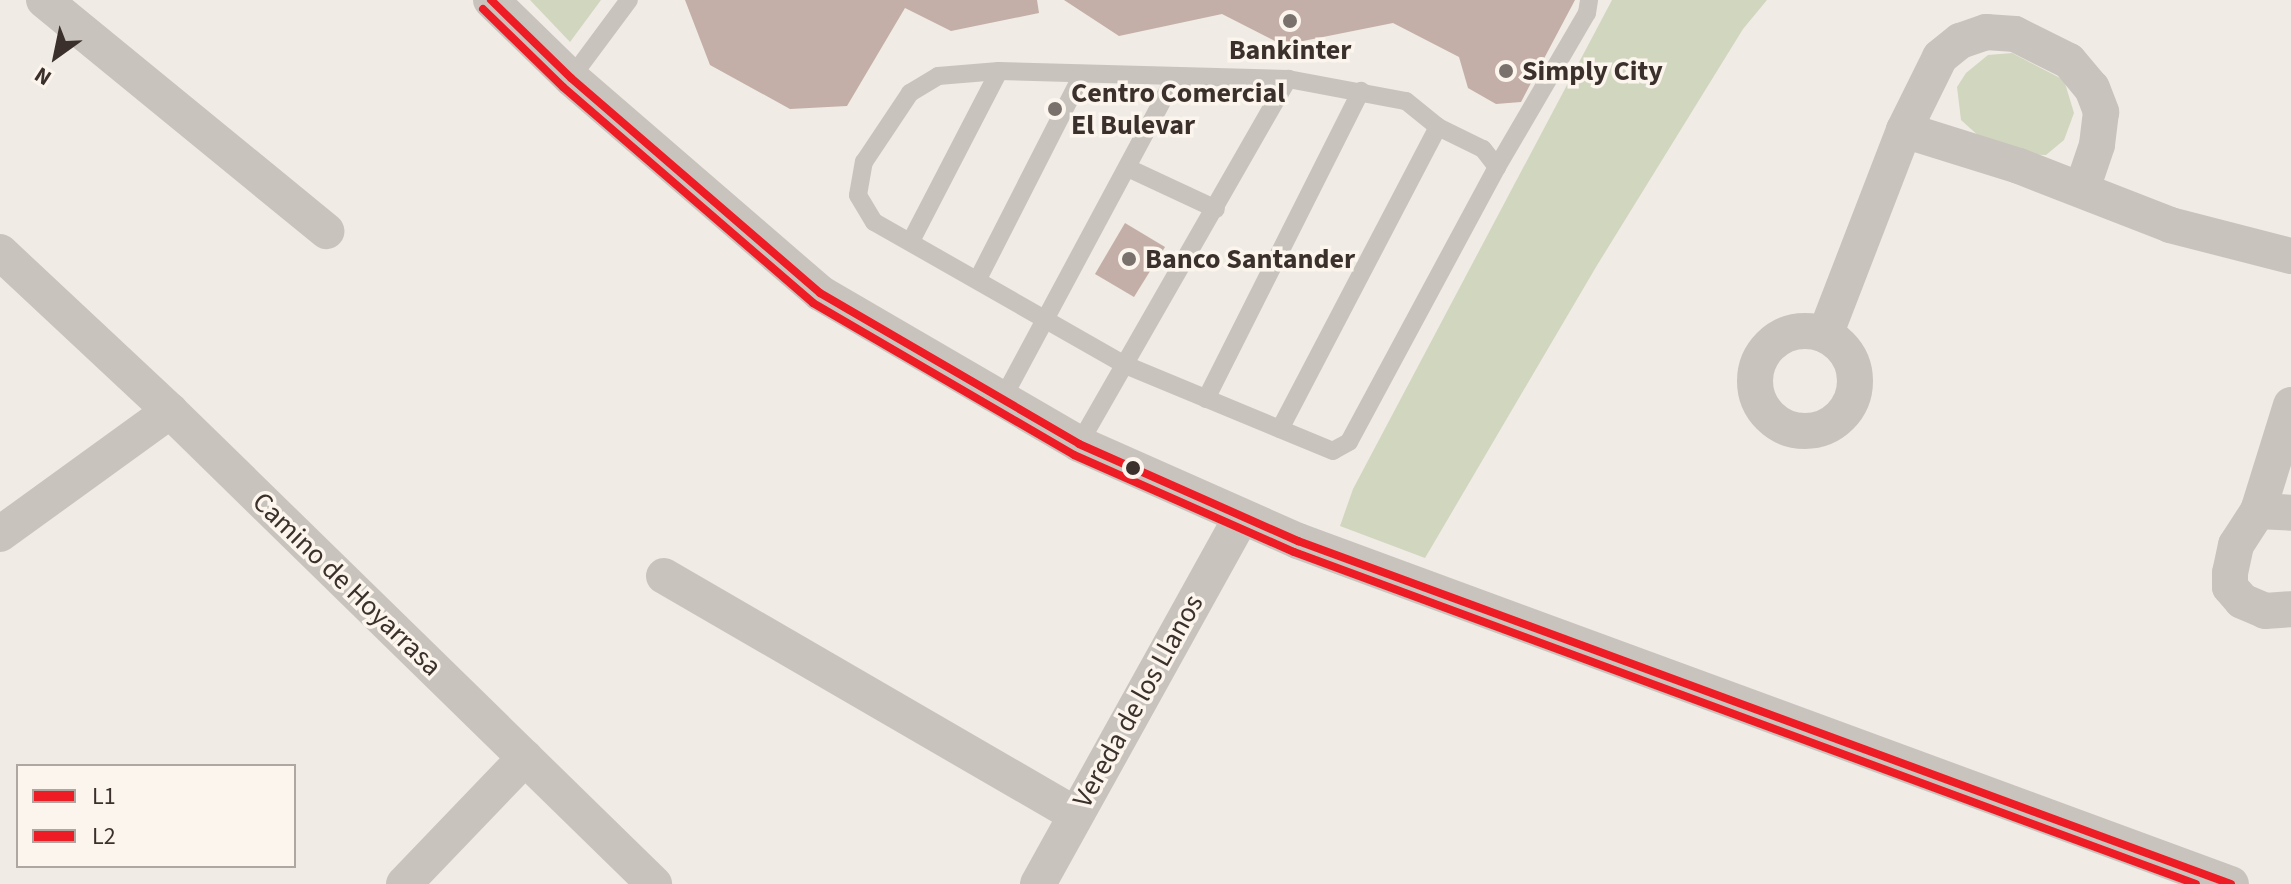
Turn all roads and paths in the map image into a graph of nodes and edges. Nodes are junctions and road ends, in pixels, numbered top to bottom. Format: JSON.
{"nodes":[{"id":1,"x":44,"y":0,"type":"edge"},
{"id":2,"x":491,"y":0,"type":"edge"},
{"id":3,"x":629,"y":0,"type":"edge"},
{"id":4,"x":1589,"y":0,"type":"edge"},
{"id":5,"x":999,"y":71,"type":"junction"},
{"id":6,"x":1082,"y":75,"type":"junction"},
{"id":7,"x":1175,"y":77,"type":"junction"},
{"id":8,"x":571,"y":78,"type":"junction"},
{"id":9,"x":1288,"y":79,"type":"junction"},
{"id":10,"x":1361,"y":91,"type":"junction"},
{"id":11,"x":1438,"y":127,"type":"junction"},
{"id":12,"x":1904,"y":130,"type":"junction"},
{"id":13,"x":1497,"y":167,"type":"junction"},
{"id":14,"x":1128,"y":168,"type":"junction"},
{"id":15,"x":2082,"y":189,"type":"junction"},
{"id":16,"x":1216,"y":209,"type":"junction"},
{"id":17,"x":326,"y":231,"type":"dead end"},
{"id":18,"x":912,"y":239,"type":"junction"},
{"id":19,"x":0,"y":252,"type":"edge"},
{"id":20,"x":2291,"y":256,"type":"edge"},
{"id":21,"x":979,"y":277,"type":"junction"},
{"id":22,"x":1047,"y":319,"type":"junction"},
{"id":23,"x":1825,"y":335,"type":"dead end"},
{"id":24,"x":1125,"y":365,"type":"junction"},
{"id":25,"x":1003,"y":398,"type":"junction"},
{"id":26,"x":1206,"y":399,"type":"junction"},
{"id":27,"x":2291,"y":405,"type":"edge"},
{"id":28,"x":170,"y":411,"type":"junction"},
{"id":29,"x":1280,"y":429,"type":"junction"},
{"id":30,"x":1079,"y":444,"type":"junction"},
{"id":31,"x":2274,"y":512,"type":"edge"},
{"id":32,"x":1240,"y":519,"type":"junction"},
{"id":33,"x":0,"y":534,"type":"edge"},
{"id":34,"x":664,"y":576,"type":"dead end"},
{"id":35,"x":2291,"y":609,"type":"edge"},
{"id":36,"x":525,"y":758,"type":"junction"},
{"id":37,"x":1074,"y":814,"type":"junction"},
{"id":38,"x":404,"y":884,"type":"edge"},
{"id":39,"x":654,"y":884,"type":"edge"},
{"id":40,"x":1038,"y":884,"type":"edge"},
{"id":41,"x":2231,"y":884,"type":"edge"}],
"edges":[{"from":1,"to":17,"type":"street"},
{"from":2,"to":8,"type":"street"},
{"from":3,"to":8,"type":"lane"},
{"from":4,"to":13,"type":"lane"},
{"from":5,"to":6,"type":"lane"},
{"from":5,"to":18,"type":"lane"},
{"from":5,"to":18,"type":"lane"},
{"from":6,"to":7,"type":"lane"},
{"from":6,"to":21,"type":"lane"},
{"from":7,"to":9,"type":"lane"},
{"from":7,"to":14,"type":"lane"},
{"from":8,"to":25,"type":"street"},
{"from":9,"to":10,"type":"lane"},
{"from":9,"to":16,"type":"lane"},
{"from":10,"to":11,"type":"lane"},
{"from":10,"to":26,"type":"lane"},
{"from":11,"to":13,"type":"lane"},
{"from":11,"to":29,"type":"lane"},
{"from":12,"to":15,"type":"street"},
{"from":12,"to":15,"type":"street"},
{"from":12,"to":23,"type":"street"},
{"from":13,"to":29,"type":"lane"},
{"from":14,"to":16,"type":"lane"},
{"from":14,"to":22,"type":"lane"},
{"from":15,"to":20,"type":"street"},
{"from":16,"to":24,"type":"lane"},
{"from":18,"to":21,"type":"lane"},
{"from":19,"to":28,"type":"street","name":"Camino de Hoyarrasa"},
{"from":21,"to":22,"type":"lane"},
{"from":22,"to":24,"type":"lane"},
{"from":22,"to":25,"type":"lane"},
{"from":24,"to":26,"type":"lane"},
{"from":24,"to":30,"type":"lane"},
{"from":25,"to":30,"type":"street"},
{"from":26,"to":29,"type":"lane"},
{"from":27,"to":31,"type":"street"},
{"from":28,"to":33,"type":"street"},
{"from":28,"to":36,"type":"street","name":"Camino de Hoyarrasa"},
{"from":30,"to":32,"type":"street"},
{"from":31,"to":35,"type":"street"},
{"from":32,"to":37,"type":"street","name":"Vereda de los Llanos"},
{"from":32,"to":41,"type":"street"},
{"from":34,"to":37,"type":"street"},
{"from":36,"to":38,"type":"street"},
{"from":36,"to":39,"type":"street","name":"Camino de Hoyarrasa"},
{"from":37,"to":40,"type":"street","name":"Vereda de los Llanos"}]}
